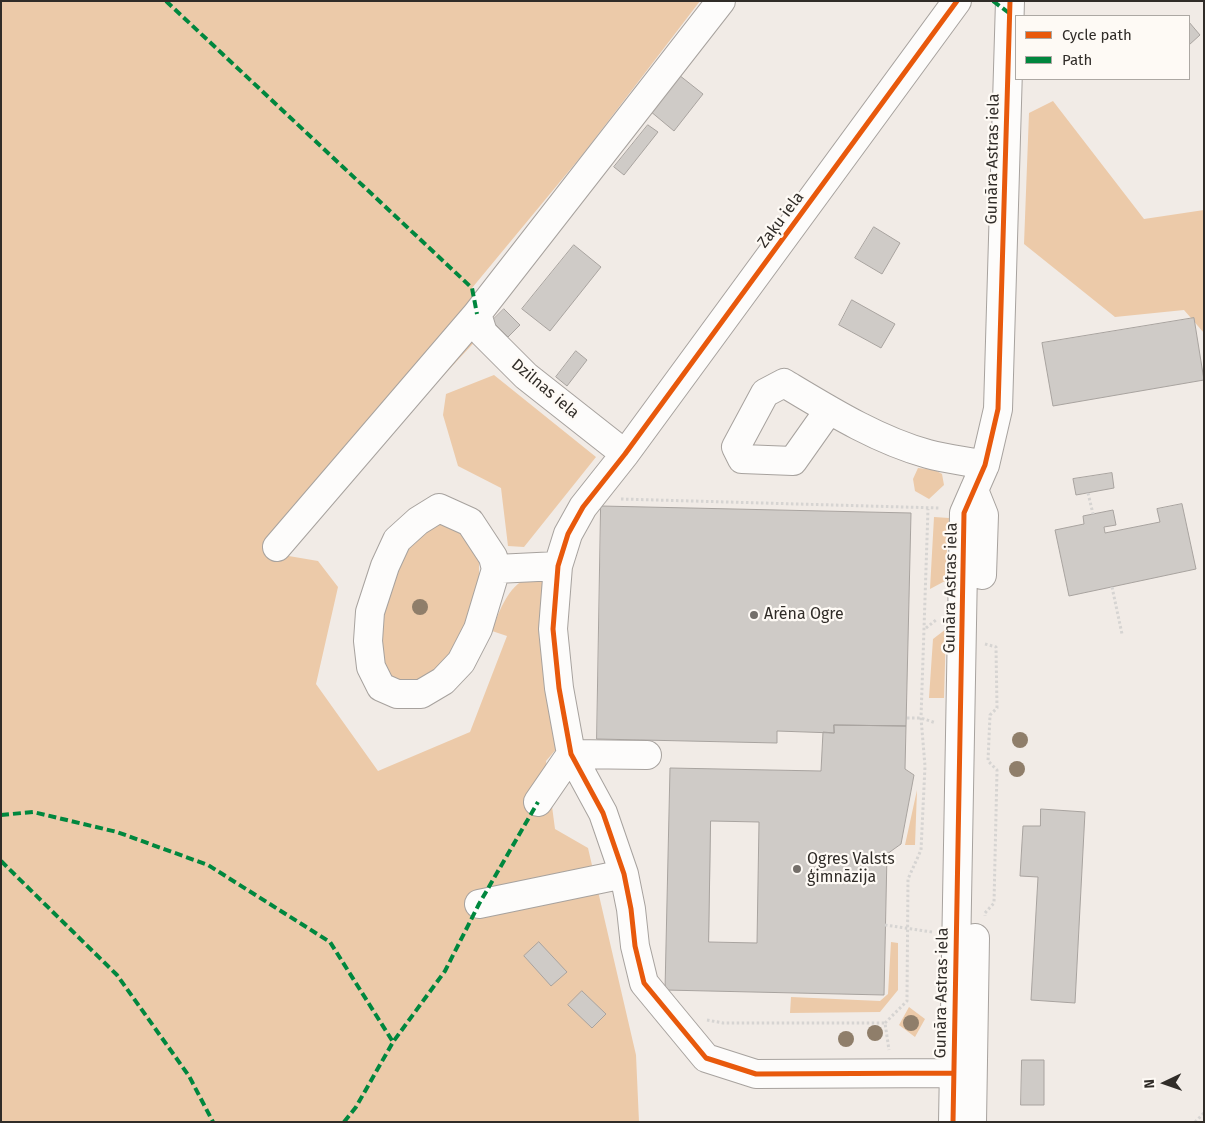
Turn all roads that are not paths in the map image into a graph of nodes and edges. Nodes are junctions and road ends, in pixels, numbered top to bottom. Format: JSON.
{"nodes":[{"id":1,"x":721,"y":1,"type":"edge"},
{"id":2,"x":957,"y":1,"type":"edge"},
{"id":3,"x":1010,"y":1,"type":"edge"},
{"id":4,"x":477,"y":314,"type":"junction"},
{"id":5,"x":830,"y":410,"type":"dead end"},
{"id":6,"x":625,"y":454,"type":"junction"},
{"id":7,"x":985,"y":465,"type":"junction"},
{"id":8,"x":974,"y":490,"type":"junction"},
{"id":9,"x":277,"y":547,"type":"dead end"},
{"id":10,"x":558,"y":566,"type":"junction"},
{"id":11,"x":496,"y":569,"type":"junction"},
{"id":12,"x":571,"y":754,"type":"junction"},
{"id":13,"x":647,"y":755,"type":"dead end"},
{"id":14,"x":538,"y":802,"type":"dead end"},
{"id":15,"x":624,"y":874,"type":"junction"},
{"id":16,"x":479,"y":904,"type":"dead end"},
{"id":17,"x":953,"y":1073,"type":"junction"},
{"id":18,"x":952,"y":1122,"type":"edge"},
{"id":19,"x":972,"y":1122,"type":"edge"}],
"edges":[{"from":1,"to":4,"type":"street"},
{"from":2,"to":6,"type":"street","name":"Zaķu iela"},
{"from":3,"to":7,"type":"street","name":"Gunāra Astras iela"},
{"from":4,"to":6,"type":"street","name":"Dzilnas iela"},
{"from":4,"to":9,"type":"street"},
{"from":5,"to":7,"type":"street"},
{"from":6,"to":10,"type":"street","name":"Zaķu iela"},
{"from":7,"to":8,"type":"street","name":"Gunāra Astras iela"},
{"from":8,"to":17,"type":"street","name":"Gunāra Astras iela"},
{"from":8,"to":19,"type":"street","name":"Gunāra Astras iela"},
{"from":10,"to":11,"type":"street"},
{"from":10,"to":12,"type":"street","name":"Zaķu iela"},
{"from":11,"to":11,"type":"street"},
{"from":12,"to":13,"type":"street"},
{"from":12,"to":14,"type":"street"},
{"from":12,"to":15,"type":"street","name":"Zaķu iela"},
{"from":15,"to":16,"type":"street"},
{"from":15,"to":17,"type":"street","name":"Zaķu iela"},
{"from":17,"to":18,"type":"street","name":"Gunāra Astras iela"}]}
